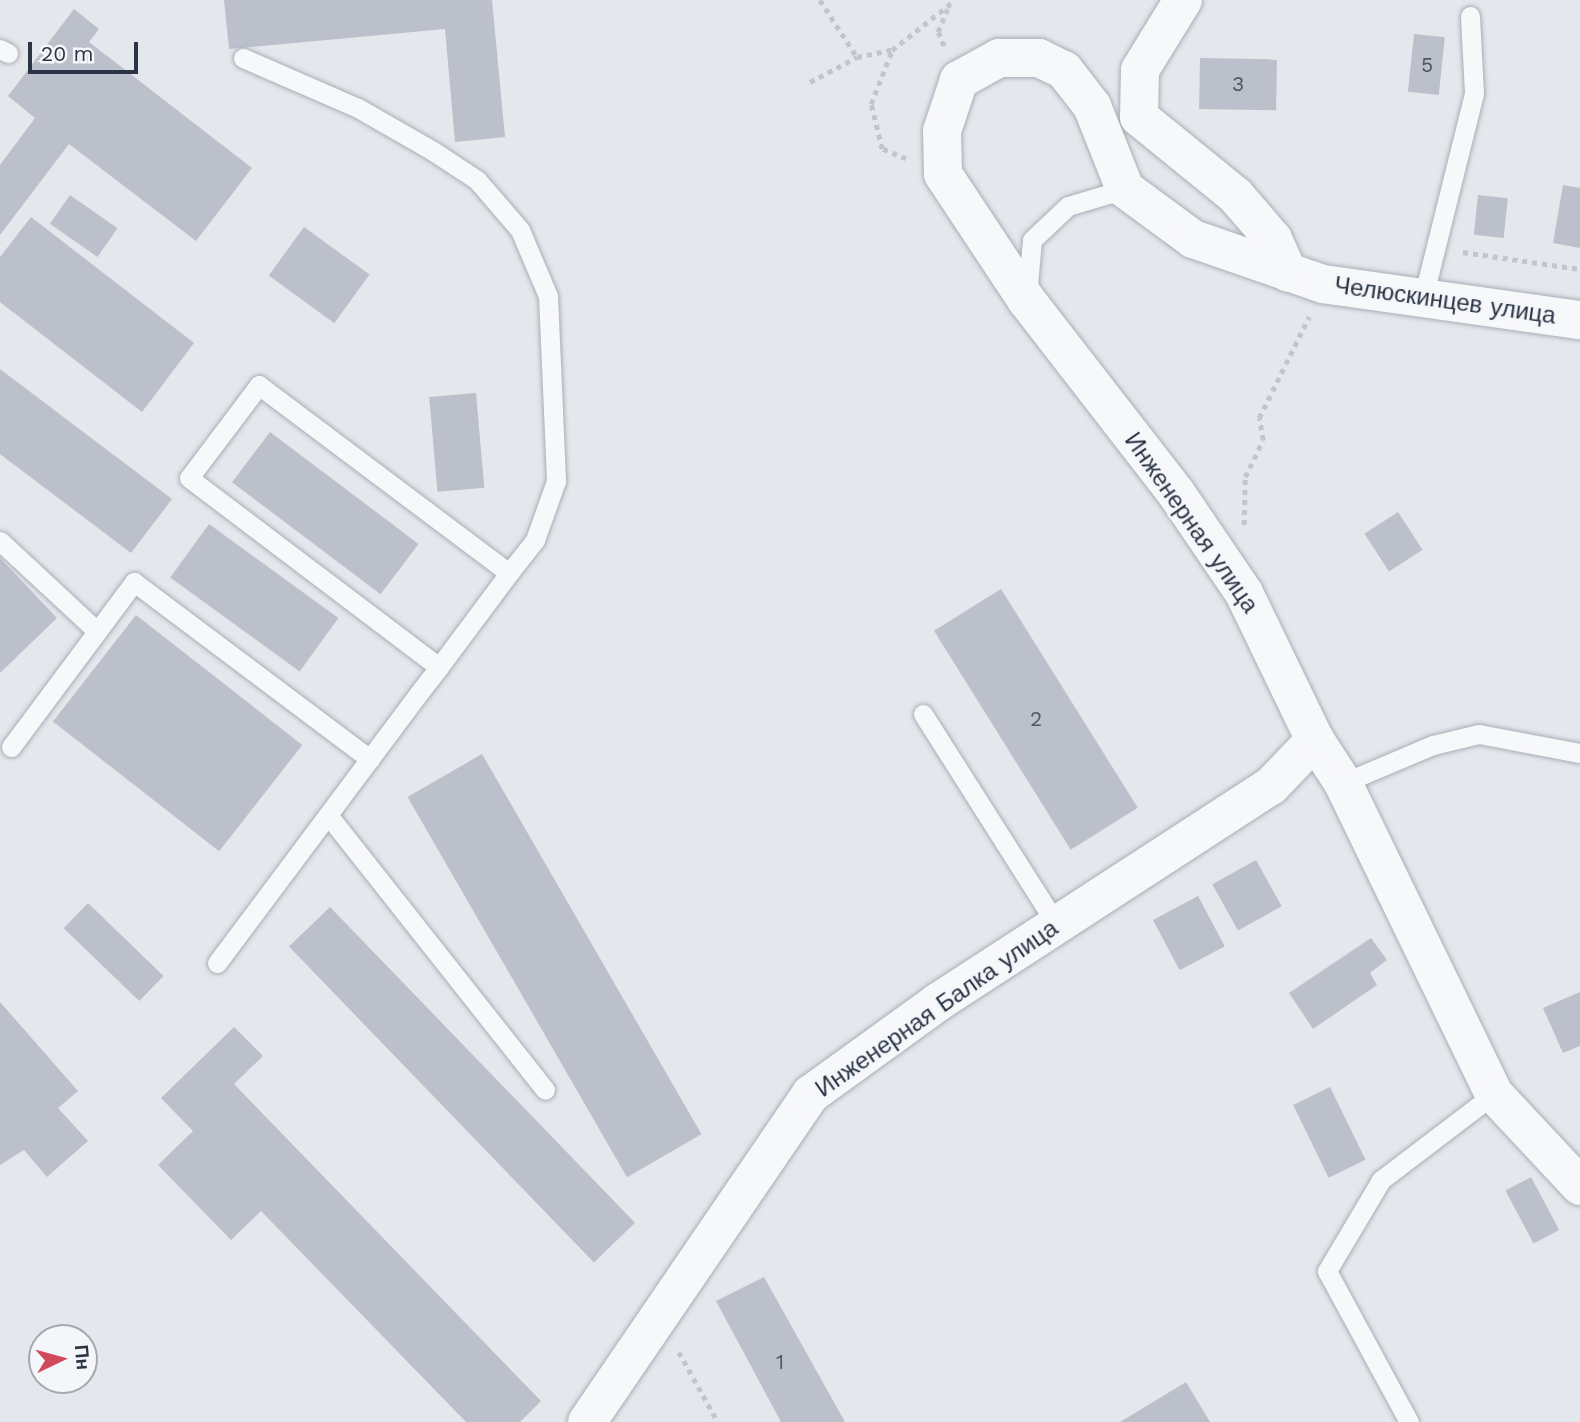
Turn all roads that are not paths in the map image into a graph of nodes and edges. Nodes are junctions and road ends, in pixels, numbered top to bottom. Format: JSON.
{"nodes":[{"id":1,"x":1183,"y":0,"type":"edge"},
{"id":2,"x":1470,"y":16,"type":"dead end"},
{"id":3,"x":243,"y":58,"type":"dead end"},
{"id":4,"x":1125,"y":189,"type":"junction"},
{"id":5,"x":1306,"y":279,"type":"junction"},
{"id":6,"x":1027,"y":301,"type":"junction"},
{"id":7,"x":1422,"y":302,"type":"junction"},
{"id":8,"x":1580,"y":320,"type":"edge"},
{"id":9,"x":0,"y":541,"type":"edge"},
{"id":10,"x":509,"y":573,"type":"junction"},
{"id":11,"x":97,"y":631,"type":"junction"},
{"id":12,"x":439,"y":667,"type":"junction"},
{"id":13,"x":923,"y":714,"type":"dead end"},
{"id":14,"x":1315,"y":740,"type":"junction"},
{"id":15,"x":11,"y":747,"type":"dead end"},
{"id":16,"x":1580,"y":754,"type":"edge"},
{"id":17,"x":370,"y":759,"type":"junction"},
{"id":18,"x":1343,"y":783,"type":"junction"},
{"id":19,"x":328,"y":815,"type":"junction"},
{"id":20,"x":1057,"y":925,"type":"junction"},
{"id":21,"x":216,"y":963,"type":"dead end"},
{"id":22,"x":545,"y":1090,"type":"dead end"},
{"id":23,"x":1494,"y":1094,"type":"junction"},
{"id":24,"x":1580,"y":1186,"type":"edge"},
{"id":25,"x":1399,"y":1416,"type":"edge"},
{"id":26,"x":592,"y":1418,"type":"edge"}],
"edges":[{"from":1,"to":5,"type":"street"},
{"from":2,"to":7,"type":"lane"},
{"from":3,"to":10,"type":"lane"},
{"from":4,"to":5,"type":"street","name":"Челюскинцев улица"},
{"from":4,"to":6,"type":"lane"},
{"from":4,"to":6,"type":"street","name":"Инженерная улица"},
{"from":5,"to":7,"type":"street","name":"Челюскинцев улица"},
{"from":6,"to":14,"type":"street","name":"Инженерная улица"},
{"from":7,"to":8,"type":"street","name":"Челюскинцев улица"},
{"from":9,"to":11,"type":"lane"},
{"from":10,"to":12,"type":"lane"},
{"from":10,"to":12,"type":"lane"},
{"from":11,"to":15,"type":"lane"},
{"from":11,"to":17,"type":"lane"},
{"from":12,"to":17,"type":"lane"},
{"from":13,"to":20,"type":"lane"},
{"from":14,"to":18,"type":"street","name":"Инженерная улица"},
{"from":14,"to":20,"type":"street","name":"Инженерная Балка улица"},
{"from":16,"to":18,"type":"lane"},
{"from":17,"to":19,"type":"lane"},
{"from":18,"to":23,"type":"street","name":"Инженерная улица"},
{"from":19,"to":21,"type":"lane"},
{"from":19,"to":22,"type":"lane"},
{"from":20,"to":26,"type":"street","name":"Инженерная Балка улица"},
{"from":23,"to":24,"type":"street","name":"Инженерная улица"},
{"from":23,"to":25,"type":"lane"}]}
